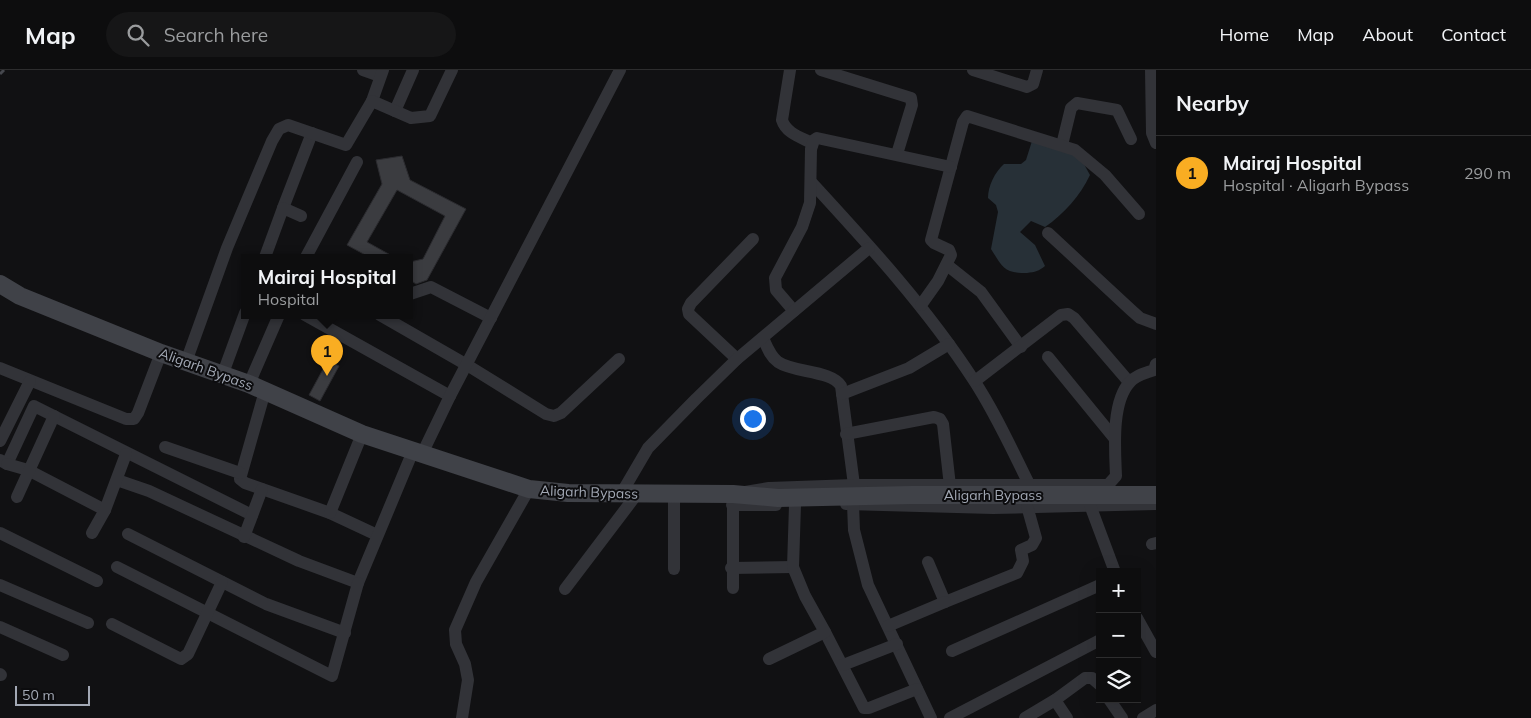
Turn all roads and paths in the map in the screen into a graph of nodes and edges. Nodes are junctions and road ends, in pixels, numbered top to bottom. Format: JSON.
{"nodes":[{"id":1,"x":363,"y":70,"type":"edge"},
{"id":2,"x":413,"y":70,"type":"edge"},
{"id":3,"x":452,"y":70,"type":"edge"},
{"id":4,"x":620,"y":70,"type":"edge"},
{"id":5,"x":790,"y":70,"type":"edge"},
{"id":6,"x":820,"y":70,"type":"edge"},
{"id":7,"x":973,"y":70,"type":"edge"},
{"id":8,"x":1037,"y":70,"type":"edge"},
{"id":9,"x":1151,"y":70,"type":"edge"},
{"id":10,"x":382,"y":73,"type":"edge"},
{"id":11,"x":372,"y":101,"type":"junction"},
{"id":12,"x":395,"y":111,"type":"junction"},
{"id":13,"x":312,"y":133,"type":"junction"},
{"id":14,"x":1131,"y":138,"type":"dead end"},
{"id":15,"x":812,"y":143,"type":"junction"},
{"id":16,"x":1156,"y":143,"type":"edge"},
{"id":17,"x":1062,"y":145,"type":"junction"},
{"id":18,"x":897,"y":154,"type":"junction"},
{"id":19,"x":357,"y":162,"type":"dead end"},
{"id":20,"x":951,"y":167,"type":"junction"},
{"id":21,"x":812,"y":183,"type":"junction"},
{"id":22,"x":283,"y":208,"type":"junction"},
{"id":23,"x":1140,"y":214,"type":"dead end"},
{"id":24,"x":301,"y":216,"type":"dead end"},
{"id":25,"x":1048,"y":233,"type":"dead end"},
{"id":26,"x":753,"y":239,"type":"dead end"},
{"id":27,"x":869,"y":248,"type":"junction"},
{"id":28,"x":266,"y":254,"type":"edge"},
{"id":29,"x":308,"y":254,"type":"edge"},
{"id":30,"x":947,"y":264,"type":"junction"},
{"id":31,"x":0,"y":284,"type":"edge"},
{"id":32,"x":413,"y":293,"type":"edge"},
{"id":33,"x":921,"y":305,"type":"junction"},
{"id":34,"x":794,"y":311,"type":"junction"},
{"id":35,"x":491,"y":318,"type":"junction"},
{"id":36,"x":242,"y":319,"type":"edge"},
{"id":37,"x":277,"y":319,"type":"edge"},
{"id":38,"x":312,"y":319,"type":"edge"},
{"id":39,"x":389,"y":319,"type":"edge"},
{"id":40,"x":1156,"y":324,"type":"edge"},
{"id":41,"x":762,"y":338,"type":"junction"},
{"id":42,"x":949,"y":344,"type":"junction"},
{"id":43,"x":1021,"y":347,"type":"junction"},
{"id":44,"x":161,"y":353,"type":"junction"},
{"id":45,"x":1048,"y":357,"type":"dead end"},
{"id":46,"x":619,"y":359,"type":"dead end"},
{"id":47,"x":737,"y":359,"type":"junction"},
{"id":48,"x":186,"y":362,"type":"junction"},
{"id":49,"x":467,"y":365,"type":"junction"},
{"id":50,"x":1155,"y":367,"type":"edge"},
{"id":51,"x":0,"y":368,"type":"edge"},
{"id":52,"x":222,"y":376,"type":"junction"},
{"id":53,"x":30,"y":381,"type":"junction"},
{"id":54,"x":975,"y":381,"type":"junction"},
{"id":55,"x":1129,"y":382,"type":"junction"},
{"id":56,"x":249,"y":384,"type":"junction"},
{"id":57,"x":265,"y":391,"type":"junction"},
{"id":58,"x":842,"y":394,"type":"junction"},
{"id":59,"x":450,"y":396,"type":"junction"},
{"id":60,"x":54,"y":416,"type":"junction"},
{"id":61,"x":362,"y":434,"type":"junction"},
{"id":62,"x":846,"y":434,"type":"junction"},
{"id":63,"x":1115,"y":439,"type":"junction"},
{"id":64,"x":0,"y":441,"type":"edge"},
{"id":65,"x":165,"y":447,"type":"dead end"},
{"id":66,"x":417,"y":453,"type":"junction"},
{"id":67,"x":126,"y":454,"type":"junction"},
{"id":68,"x":4,"y":462,"type":"edge"},
{"id":69,"x":28,"y":470,"type":"junction"},
{"id":70,"x":240,"y":473,"type":"junction"},
{"id":71,"x":117,"y":480,"type":"junction"},
{"id":72,"x":854,"y":485,"type":"junction"},
{"id":73,"x":950,"y":486,"type":"junction"},
{"id":74,"x":1030,"y":486,"type":"junction"},
{"id":75,"x":262,"y":489,"type":"junction"},
{"id":76,"x":529,"y":489,"type":"junction"},
{"id":77,"x":629,"y":494,"type":"junction"},
{"id":78,"x":674,"y":494,"type":"junction"},
{"id":79,"x":1156,"y":495,"type":"edge"},
{"id":80,"x":17,"y":497,"type":"dead end"},
{"id":81,"x":732,"y":500,"type":"junction"},
{"id":82,"x":853,"y":504,"type":"junction"},
{"id":83,"x":1156,"y":504,"type":"edge"},
{"id":84,"x":796,"y":505,"type":"junction"},
{"id":85,"x":1090,"y":505,"type":"junction"},
{"id":86,"x":1027,"y":506,"type":"junction"},
{"id":87,"x":105,"y":510,"type":"junction"},
{"id":88,"x":330,"y":514,"type":"junction"},
{"id":89,"x":252,"y":515,"type":"junction"},
{"id":90,"x":0,"y":533,"type":"edge"},
{"id":91,"x":92,"y":534,"type":"dead end"},
{"id":92,"x":128,"y":534,"type":"dead end"},
{"id":93,"x":377,"y":535,"type":"junction"},
{"id":94,"x":244,"y":537,"type":"junction"},
{"id":95,"x":928,"y":562,"type":"dead end"},
{"id":96,"x":117,"y":567,"type":"dead end"},
{"id":97,"x":731,"y":568,"type":"junction"},
{"id":98,"x":793,"y":568,"type":"junction"},
{"id":99,"x":1114,"y":568,"type":"edge"},
{"id":100,"x":674,"y":570,"type":"dead end"},
{"id":101,"x":97,"y":581,"type":"dead end"},
{"id":102,"x":222,"y":582,"type":"junction"},
{"id":103,"x":358,"y":583,"type":"junction"},
{"id":104,"x":0,"y":585,"type":"edge"},
{"id":105,"x":1096,"y":587,"type":"edge"},
{"id":106,"x":733,"y":588,"type":"dead end"},
{"id":107,"x":565,"y":589,"type":"dead end"},
{"id":108,"x":945,"y":602,"type":"junction"},
{"id":109,"x":208,"y":613,"type":"junction"},
{"id":110,"x":88,"y":623,"type":"dead end"},
{"id":111,"x":112,"y":624,"type":"dead end"},
{"id":112,"x":1141,"y":625,"type":"edge"},
{"id":113,"x":888,"y":626,"type":"junction"},
{"id":114,"x":0,"y":627,"type":"edge"},
{"id":115,"x":825,"y":632,"type":"junction"},
{"id":116,"x":345,"y":633,"type":"junction"},
{"id":117,"x":1096,"y":642,"type":"edge"},
{"id":118,"x":897,"y":644,"type":"junction"},
{"id":119,"x":952,"y":651,"type":"dead end"},
{"id":120,"x":1156,"y":652,"type":"edge"},
{"id":121,"x":63,"y":655,"type":"dead end"},
{"id":122,"x":769,"y":659,"type":"dead end"},
{"id":123,"x":843,"y":665,"type":"junction"},
{"id":124,"x":1096,"y":682,"type":"edge"},
{"id":125,"x":918,"y":689,"type":"junction"},
{"id":126,"x":1055,"y":700,"type":"junction"},
{"id":127,"x":1112,"y":703,"type":"edge"},
{"id":128,"x":1156,"y":710,"type":"edge"},
{"id":129,"x":462,"y":718,"type":"edge"},
{"id":130,"x":931,"y":718,"type":"edge"},
{"id":131,"x":950,"y":718,"type":"edge"},
{"id":132,"x":1025,"y":718,"type":"edge"},
{"id":133,"x":1067,"y":718,"type":"edge"},
{"id":134,"x":1122,"y":718,"type":"edge"},
{"id":135,"x":1143,"y":718,"type":"edge"}],
"edges":[{"from":1,"to":10,"type":"street"},
{"from":2,"to":12,"type":"street"},
{"from":3,"to":12,"type":"street"},
{"from":4,"to":35,"type":"street"},
{"from":5,"to":15,"type":"street"},
{"from":6,"to":18,"type":"street"},
{"from":7,"to":8,"type":"street"},
{"from":9,"to":16,"type":"street"},
{"from":10,"to":11,"type":"street"},
{"from":11,"to":12,"type":"street"},
{"from":11,"to":13,"type":"street"},
{"from":13,"to":22,"type":"street"},
{"from":13,"to":48,"type":"street"},
{"from":14,"to":17,"type":"street"},
{"from":15,"to":18,"type":"street"},
{"from":15,"to":21,"type":"street"},
{"from":17,"to":20,"type":"street"},
{"from":17,"to":23,"type":"street"},
{"from":18,"to":20,"type":"street"},
{"from":19,"to":29,"type":"street"},
{"from":20,"to":30,"type":"street"},
{"from":21,"to":27,"type":"street"},
{"from":21,"to":34,"type":"street"},
{"from":22,"to":24,"type":"street"},
{"from":22,"to":28,"type":"street"},
{"from":25,"to":40,"type":"street"},
{"from":26,"to":47,"type":"street"},
{"from":27,"to":33,"type":"street"},
{"from":27,"to":34,"type":"street"},
{"from":30,"to":33,"type":"street"},
{"from":30,"to":43,"type":"street"},
{"from":31,"to":44,"type":"main road","name":"Aligarh Bypass"},
{"from":32,"to":35,"type":"street"},
{"from":33,"to":42,"type":"street"},
{"from":34,"to":41,"type":"street"},
{"from":35,"to":49,"type":"street"},
{"from":36,"to":52,"type":"street"},
{"from":37,"to":56,"type":"street"},
{"from":38,"to":59,"type":"street"},
{"from":39,"to":49,"type":"street"},
{"from":41,"to":47,"type":"street"},
{"from":41,"to":58,"type":"street"},
{"from":42,"to":54,"type":"street"},
{"from":42,"to":58,"type":"street"},
{"from":43,"to":54,"type":"street"},
{"from":43,"to":55,"type":"street"},
{"from":44,"to":48,"type":"main road","name":"Aligarh Bypass"},
{"from":44,"to":53,"type":"street"},
{"from":45,"to":63,"type":"street"},
{"from":46,"to":49,"type":"street"},
{"from":47,"to":77,"type":"street"},
{"from":48,"to":52,"type":"main road","name":"Aligarh Bypass"},
{"from":49,"to":59,"type":"street"},
{"from":50,"to":55,"type":"street"},
{"from":51,"to":53,"type":"street"},
{"from":52,"to":56,"type":"main road","name":"Aligarh Bypass"},
{"from":53,"to":64,"type":"street"},
{"from":54,"to":74,"type":"street"},
{"from":55,"to":63,"type":"street"},
{"from":56,"to":57,"type":"main road","name":"Aligarh Bypass"},
{"from":57,"to":61,"type":"main road","name":"Aligarh Bypass"},
{"from":57,"to":70,"type":"street"},
{"from":58,"to":62,"type":"street"},
{"from":59,"to":66,"type":"street"},
{"from":60,"to":67,"type":"street"},
{"from":60,"to":68,"type":"street"},
{"from":60,"to":69,"type":"street"},
{"from":61,"to":66,"type":"main road","name":"Aligarh Bypass"},
{"from":61,"to":88,"type":"street"},
{"from":62,"to":72,"type":"street"},
{"from":62,"to":73,"type":"street"},
{"from":63,"to":74,"type":"street"},
{"from":65,"to":70,"type":"street"},
{"from":66,"to":76,"type":"main road","name":"Aligarh Bypass"},
{"from":66,"to":93,"type":"street"},
{"from":67,"to":71,"type":"street"},
{"from":67,"to":89,"type":"street"},
{"from":68,"to":69,"type":"street"},
{"from":69,"to":80,"type":"street"},
{"from":69,"to":87,"type":"street"},
{"from":70,"to":75,"type":"street"},
{"from":71,"to":87,"type":"street"},
{"from":71,"to":94,"type":"street"},
{"from":72,"to":73,"type":"street"},
{"from":72,"to":81,"type":"street"},
{"from":73,"to":74,"type":"street"},
{"from":75,"to":88,"type":"street"},
{"from":75,"to":89,"type":"street"},
{"from":76,"to":77,"type":"main road","name":"Aligarh Bypass"},
{"from":76,"to":129,"type":"street"},
{"from":77,"to":78,"type":"main road","name":"Aligarh Bypass"},
{"from":77,"to":107,"type":"street"},
{"from":78,"to":81,"type":"main road","name":"Aligarh Bypass"},
{"from":78,"to":100,"type":"street"},
{"from":79,"to":81,"type":"main road","name":"Aligarh Bypass"},
{"from":81,"to":84,"type":"street"},
{"from":81,"to":97,"type":"street"},
{"from":82,"to":84,"type":"street"},
{"from":82,"to":86,"type":"street"},
{"from":82,"to":113,"type":"street"},
{"from":83,"to":85,"type":"street"},
{"from":84,"to":98,"type":"street"},
{"from":85,"to":86,"type":"street"},
{"from":85,"to":99,"type":"street"},
{"from":86,"to":108,"type":"street"},
{"from":87,"to":91,"type":"street"},
{"from":88,"to":93,"type":"street"},
{"from":89,"to":94,"type":"street"},
{"from":90,"to":101,"type":"street"},
{"from":92,"to":102,"type":"street"},
{"from":93,"to":103,"type":"street"},
{"from":94,"to":103,"type":"street"},
{"from":95,"to":108,"type":"street"},
{"from":96,"to":109,"type":"street"},
{"from":97,"to":98,"type":"street"},
{"from":97,"to":106,"type":"street"},
{"from":98,"to":115,"type":"street"},
{"from":102,"to":109,"type":"street"},
{"from":102,"to":116,"type":"street"},
{"from":103,"to":116,"type":"street"},
{"from":104,"to":110,"type":"street"},
{"from":105,"to":119,"type":"street"},
{"from":108,"to":113,"type":"street"},
{"from":109,"to":111,"type":"street"},
{"from":109,"to":116,"type":"street"},
{"from":112,"to":120,"type":"street"},
{"from":113,"to":118,"type":"street"},
{"from":114,"to":121,"type":"street"},
{"from":115,"to":122,"type":"street"},
{"from":115,"to":123,"type":"street"},
{"from":117,"to":131,"type":"street"},
{"from":118,"to":123,"type":"street"},
{"from":118,"to":125,"type":"street"},
{"from":123,"to":125,"type":"street"},
{"from":124,"to":126,"type":"street"},
{"from":125,"to":130,"type":"street"},
{"from":126,"to":132,"type":"street"},
{"from":126,"to":133,"type":"street"},
{"from":127,"to":134,"type":"street"},
{"from":128,"to":135,"type":"street"}]}
